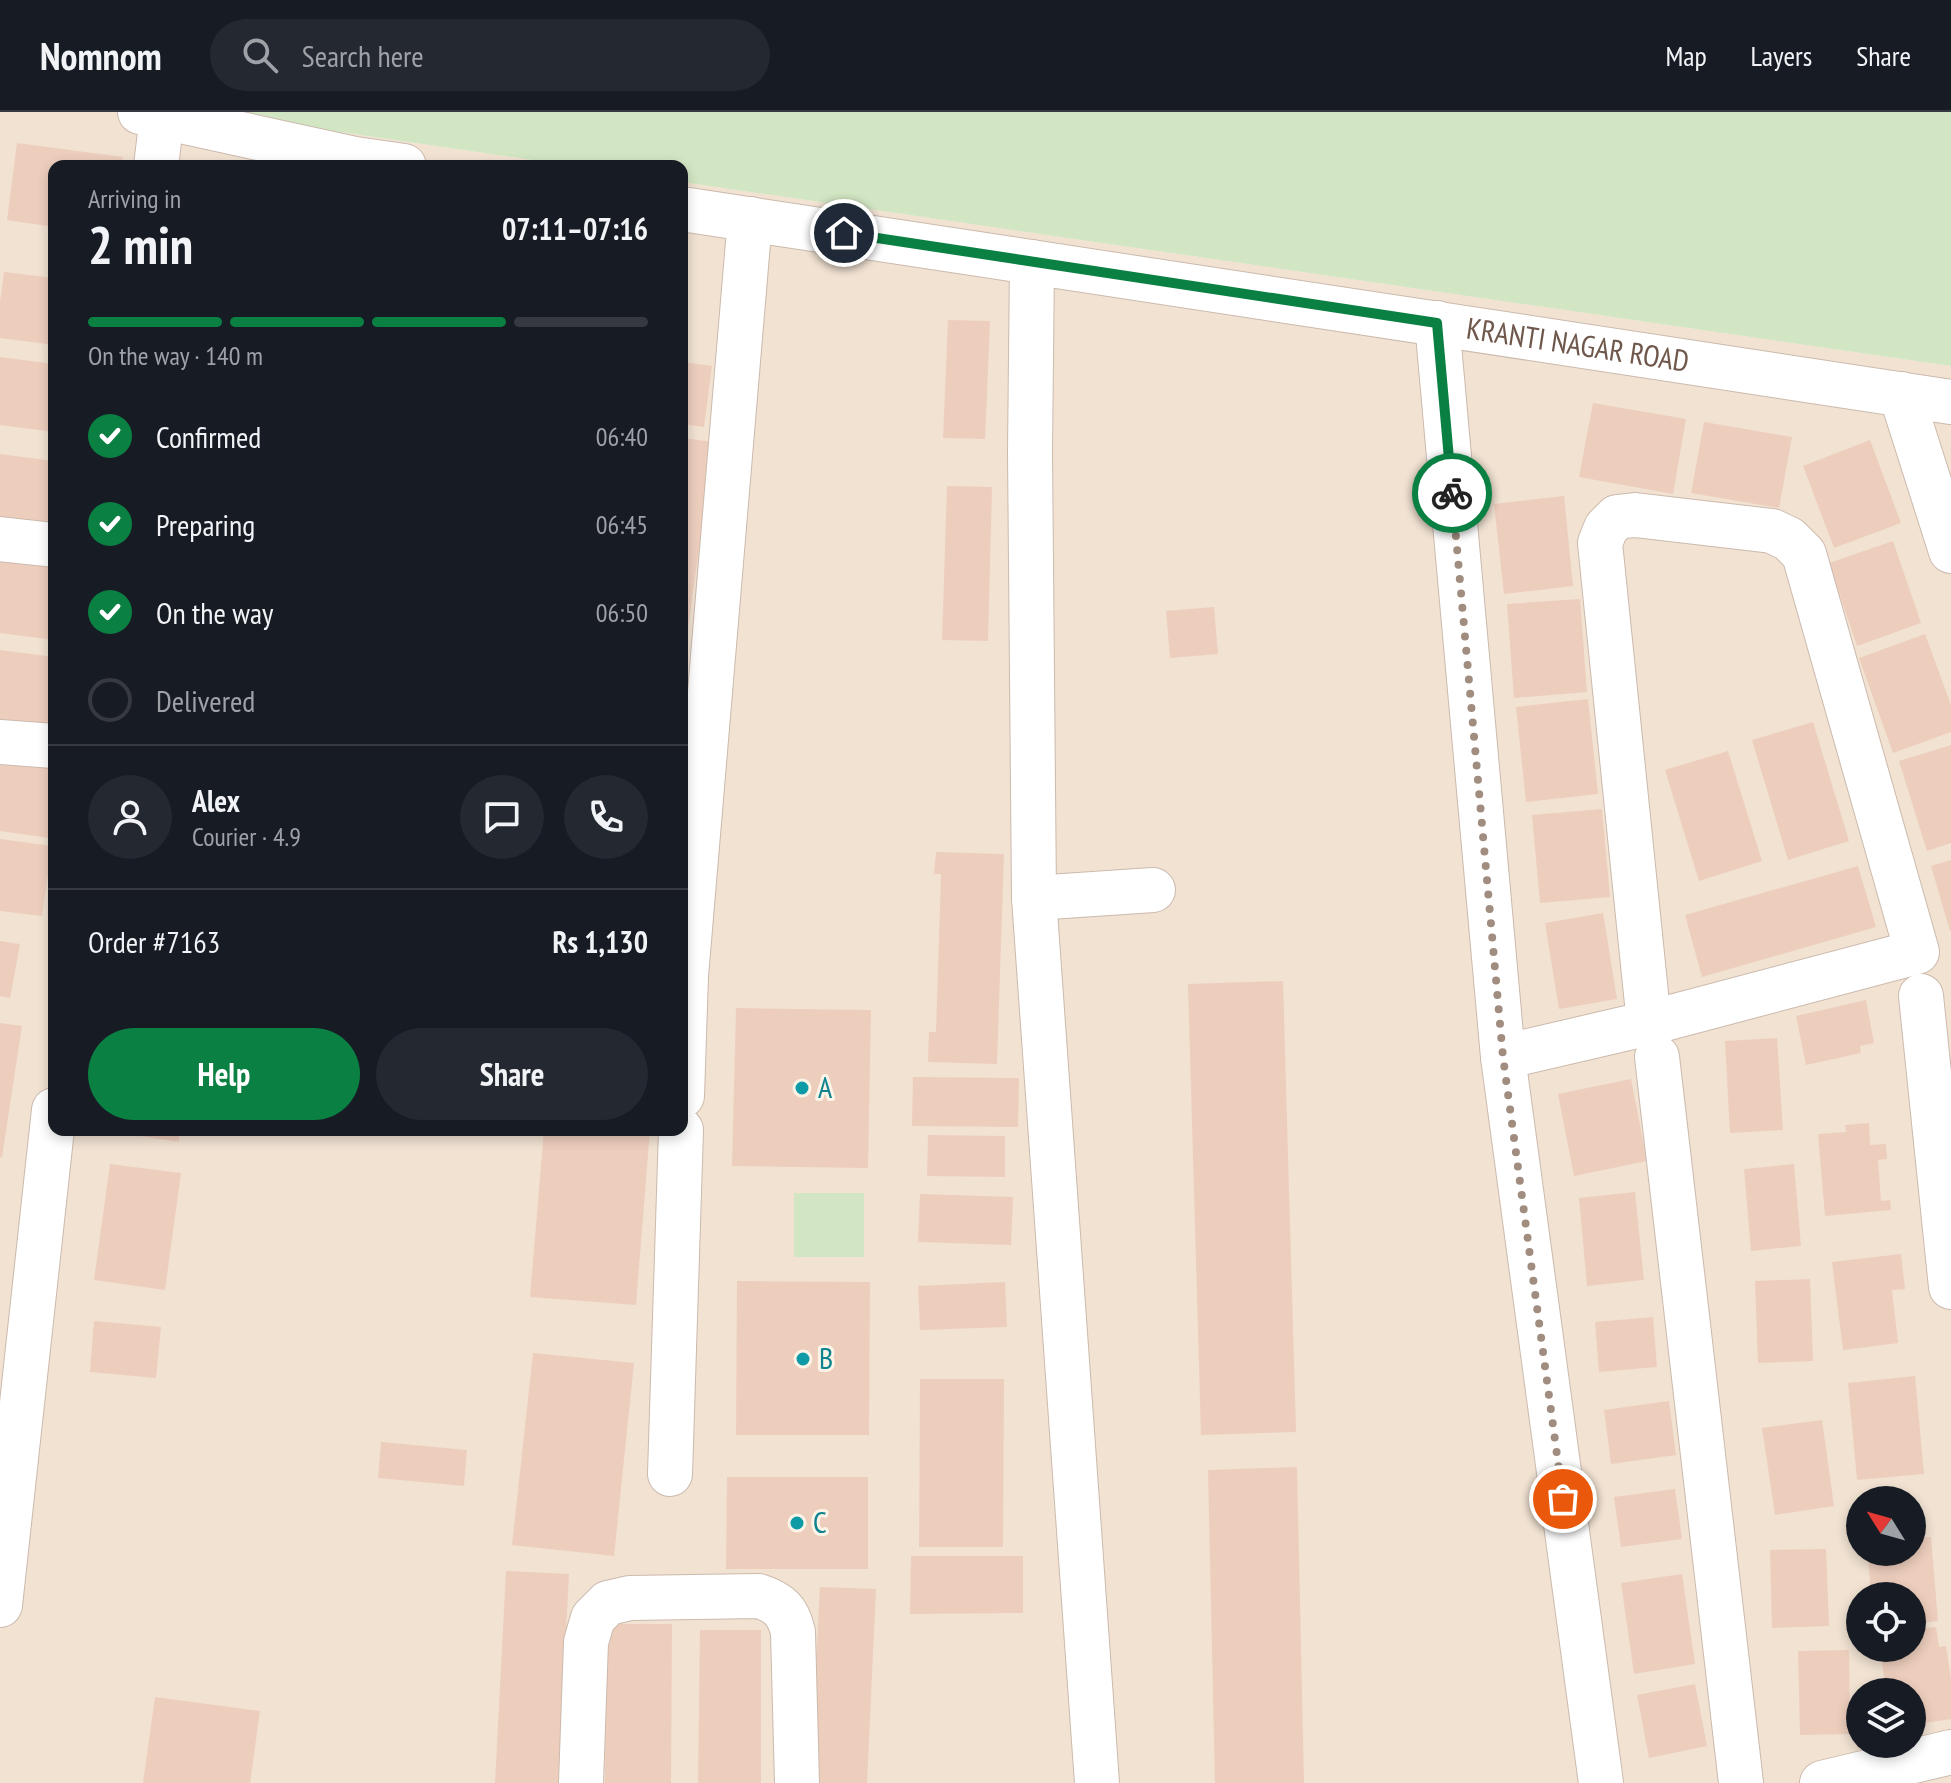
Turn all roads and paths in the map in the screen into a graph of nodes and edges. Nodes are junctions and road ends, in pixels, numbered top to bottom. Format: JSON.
{"nodes":[{"id":1,"x":151,"y":115,"type":"edge"},
{"id":2,"x":313,"y":158,"type":"edge"},
{"id":3,"x":155,"y":160,"type":"edge"},
{"id":4,"x":336,"y":160,"type":"edge"},
{"id":5,"x":688,"y":210,"type":"edge"},
{"id":6,"x":750,"y":219,"type":"junction"},
{"id":7,"x":1032,"y":262,"type":"junction"},
{"id":8,"x":1437,"y":323,"type":"junction"},
{"id":9,"x":1901,"y":394,"type":"junction"},
{"id":10,"x":1951,"y":402,"type":"edge"},
{"id":11,"x":1943,"y":502,"type":"edge"},
{"id":12,"x":0,"y":539,"type":"edge"},
{"id":13,"x":48,"y":544,"type":"edge"},
{"id":14,"x":1951,"y":551,"type":"edge"},
{"id":15,"x":0,"y":742,"type":"edge"},
{"id":16,"x":48,"y":746,"type":"edge"},
{"id":17,"x":1153,"y":890,"type":"dead end"},
{"id":18,"x":1034,"y":898,"type":"junction"},
{"id":19,"x":688,"y":948,"type":"edge"},
{"id":20,"x":1921,"y":996,"type":"dead end"},
{"id":21,"x":1653,"y":1040,"type":"junction"},
{"id":22,"x":1503,"y":1057,"type":"junction"},
{"id":23,"x":51,"y":1136,"type":"edge"},
{"id":24,"x":681,"y":1136,"type":"edge"},
{"id":25,"x":1951,"y":1287,"type":"edge"},
{"id":26,"x":670,"y":1474,"type":"dead end"},
{"id":27,"x":0,"y":1605,"type":"edge"},
{"id":28,"x":1951,"y":1752,"type":"edge"},
{"id":29,"x":581,"y":1783,"type":"edge"},
{"id":30,"x":797,"y":1783,"type":"edge"},
{"id":31,"x":1097,"y":1783,"type":"edge"},
{"id":32,"x":1601,"y":1783,"type":"edge"},
{"id":33,"x":1741,"y":1783,"type":"edge"},
{"id":34,"x":1822,"y":1783,"type":"edge"}],
"edges":[{"from":1,"to":2,"type":"street"},
{"from":1,"to":3,"type":"street"},
{"from":2,"to":4,"type":"street"},
{"from":5,"to":6,"type":"street","name":"KRANTI NAGAR ROAD"},
{"from":6,"to":7,"type":"street","name":"KRANTI NAGAR ROAD"},
{"from":6,"to":19,"type":"street"},
{"from":7,"to":8,"type":"street","name":"KRANTI NAGAR ROAD"},
{"from":7,"to":18,"type":"street"},
{"from":8,"to":9,"type":"street","name":"KRANTI NAGAR ROAD"},
{"from":8,"to":22,"type":"street"},
{"from":9,"to":10,"type":"street","name":"KRANTI NAGAR ROAD"},
{"from":9,"to":11,"type":"street"},
{"from":11,"to":14,"type":"street"},
{"from":12,"to":13,"type":"street"},
{"from":15,"to":16,"type":"street"},
{"from":17,"to":18,"type":"street"},
{"from":18,"to":31,"type":"street"},
{"from":20,"to":25,"type":"street"},
{"from":21,"to":21,"type":"street"},
{"from":21,"to":22,"type":"street"},
{"from":21,"to":33,"type":"street"},
{"from":22,"to":32,"type":"street"},
{"from":23,"to":27,"type":"street"},
{"from":24,"to":26,"type":"street"},
{"from":28,"to":34,"type":"street"},
{"from":29,"to":30,"type":"street"}]}
